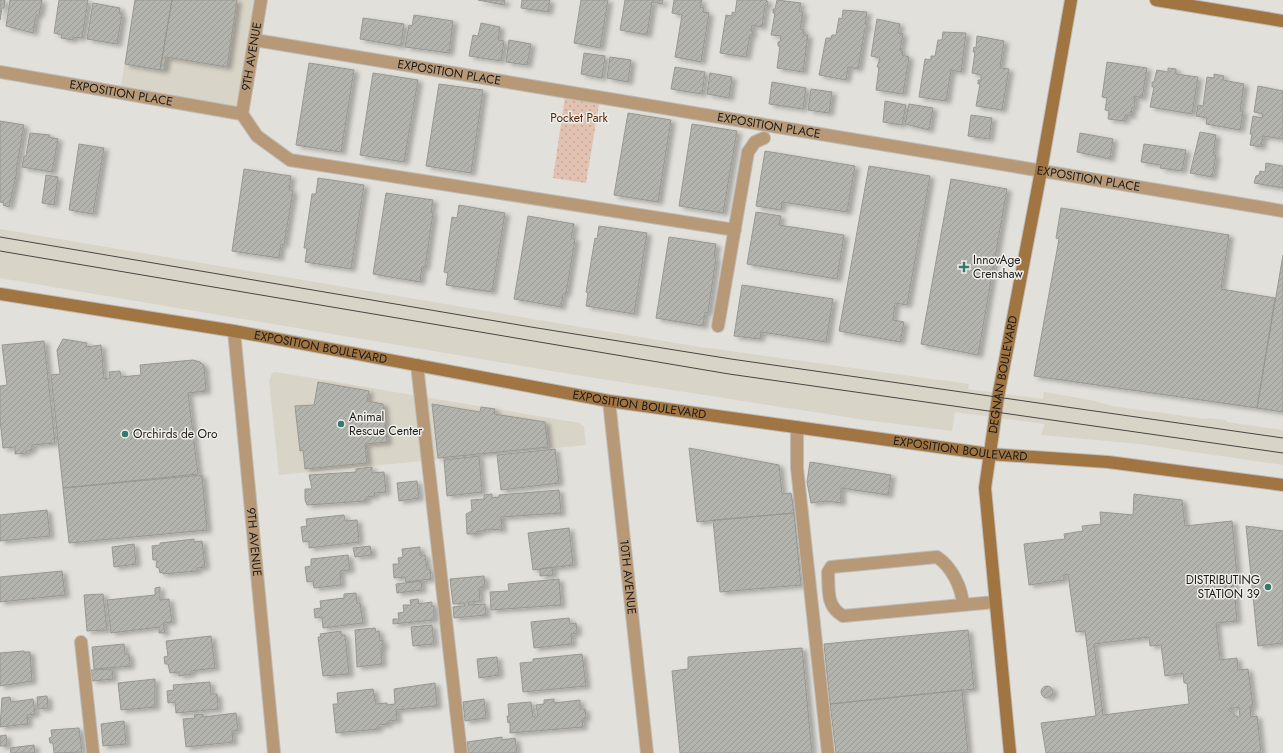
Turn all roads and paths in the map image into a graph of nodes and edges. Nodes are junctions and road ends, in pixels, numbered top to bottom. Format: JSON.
{"nodes":[{"id":1,"x":261,"y":0,"type":"edge"},
{"id":2,"x":1071,"y":0,"type":"edge"},
{"id":3,"x":1156,"y":0,"type":"edge"},
{"id":4,"x":1283,"y":20,"type":"edge"},
{"id":5,"x":255,"y":40,"type":"junction"},
{"id":6,"x":0,"y":72,"type":"edge"},
{"id":7,"x":242,"y":114,"type":"junction"},
{"id":8,"x":764,"y":138,"type":"dead end"},
{"id":9,"x":1042,"y":171,"type":"junction"},
{"id":10,"x":1283,"y":211,"type":"edge"},
{"id":11,"x":735,"y":230,"type":"junction"},
{"id":12,"x":0,"y":294,"type":"edge"},
{"id":13,"x":718,"y":326,"type":"dead end"},
{"id":14,"x":234,"y":331,"type":"junction"},
{"id":15,"x":417,"y":365,"type":"junction"},
{"id":16,"x":608,"y":401,"type":"junction"},
{"id":17,"x":797,"y":427,"type":"junction"},
{"id":18,"x":989,"y":454,"type":"junction"},
{"id":19,"x":1283,"y":485,"type":"edge"},
{"id":20,"x":995,"y":602,"type":"junction"},
{"id":21,"x":964,"y":605,"type":"junction"},
{"id":22,"x":81,"y":642,"type":"dead end"},
{"id":23,"x":93,"y":753,"type":"edge"},
{"id":24,"x":274,"y":753,"type":"edge"},
{"id":25,"x":460,"y":753,"type":"edge"},
{"id":26,"x":647,"y":753,"type":"edge"},
{"id":27,"x":828,"y":753,"type":"edge"},
{"id":28,"x":1010,"y":753,"type":"edge"}],
"edges":[{"from":1,"to":5,"type":"street","name":"9TH AVENUE"},
{"from":2,"to":9,"type":"street","name":"DEGNAN BOULEVARD"},
{"from":3,"to":4,"type":"street"},
{"from":5,"to":7,"type":"street","name":"9TH AVENUE"},
{"from":5,"to":9,"type":"street","name":"EXPOSITION PLACE"},
{"from":6,"to":7,"type":"street","name":"EXPOSITION PLACE"},
{"from":7,"to":11,"type":"street"},
{"from":8,"to":11,"type":"street"},
{"from":9,"to":10,"type":"street","name":"EXPOSITION PLACE"},
{"from":9,"to":18,"type":"street","name":"DEGNAN BOULEVARD"},
{"from":11,"to":13,"type":"street"},
{"from":12,"to":14,"type":"street","name":"EXPOSITION BOULEVARD"},
{"from":14,"to":15,"type":"street","name":"EXPOSITION BOULEVARD"},
{"from":14,"to":24,"type":"street","name":"9TH AVENUE"},
{"from":15,"to":16,"type":"street","name":"EXPOSITION BOULEVARD"},
{"from":15,"to":25,"type":"street"},
{"from":16,"to":17,"type":"street","name":"EXPOSITION BOULEVARD"},
{"from":16,"to":26,"type":"street","name":"10TH AVENUE"},
{"from":17,"to":18,"type":"street","name":"EXPOSITION BOULEVARD"},
{"from":17,"to":27,"type":"street"},
{"from":18,"to":19,"type":"street","name":"EXPOSITION BOULEVARD"},
{"from":18,"to":20,"type":"street","name":"DEGNAN BOULEVARD"},
{"from":20,"to":21,"type":"street"},
{"from":20,"to":28,"type":"street","name":"DEGNAN BOULEVARD"},
{"from":21,"to":21,"type":"street"},
{"from":22,"to":23,"type":"street"}]}
